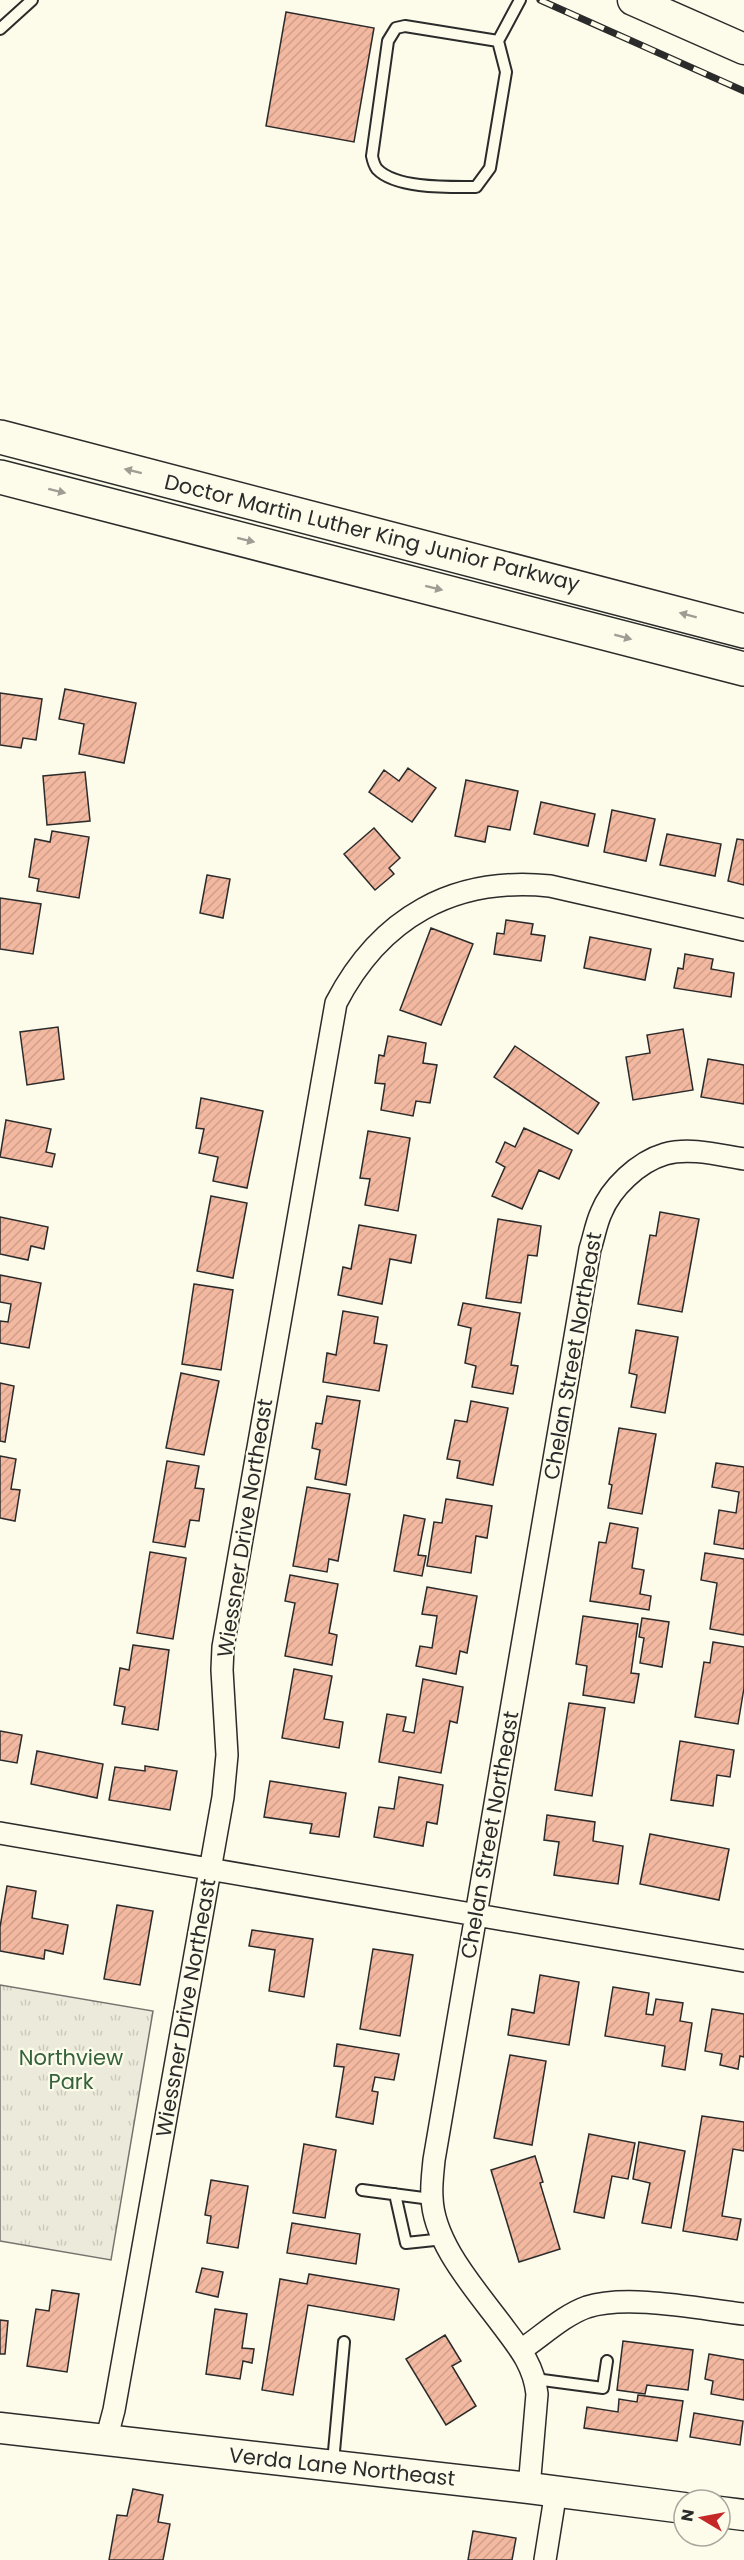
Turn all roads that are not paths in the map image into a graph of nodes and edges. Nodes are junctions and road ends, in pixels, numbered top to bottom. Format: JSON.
{"nodes":[{"id":1,"x":32,"y":0,"type":"edge"},
{"id":2,"x":520,"y":0,"type":"edge"},
{"id":3,"x":633,"y":0,"type":"edge"},
{"id":4,"x":0,"y":29,"type":"edge"},
{"id":5,"x":498,"y":41,"type":"junction"},
{"id":6,"x":744,"y":49,"type":"edge"},
{"id":7,"x":0,"y":437,"type":"edge"},
{"id":8,"x":0,"y":477,"type":"edge"},
{"id":9,"x":744,"y":631,"type":"edge"},
{"id":10,"x":744,"y":669,"type":"edge"},
{"id":11,"x":744,"y":930,"type":"edge"},
{"id":12,"x":744,"y":1159,"type":"edge"},
{"id":13,"x":0,"y":1833,"type":"edge"},
{"id":14,"x":210,"y":1871,"type":"junction"},
{"id":15,"x":476,"y":1915,"type":"junction"},
{"id":16,"x":744,"y":1961,"type":"edge"},
{"id":17,"x":362,"y":2190,"type":"dead end"},
{"id":18,"x":395,"y":2194,"type":"junction"},
{"id":19,"x":431,"y":2199,"type":"junction"},
{"id":20,"x":444,"y":2239,"type":"junction"},
{"id":21,"x":744,"y":2314,"type":"edge"},
{"id":22,"x":344,"y":2342,"type":"dead end"},
{"id":23,"x":521,"y":2350,"type":"junction"},
{"id":24,"x":607,"y":2361,"type":"dead end"},
{"id":25,"x":535,"y":2379,"type":"junction"},
{"id":26,"x":0,"y":2428,"type":"edge"},
{"id":27,"x":106,"y":2440,"type":"junction"},
{"id":28,"x":332,"y":2466,"type":"junction"},
{"id":29,"x":543,"y":2490,"type":"junction"},
{"id":30,"x":672,"y":2506,"type":"edge"},
{"id":31,"x":545,"y":2560,"type":"edge"}],
"edges":[{"from":1,"to":4,"type":"lane"},
{"from":2,"to":5,"type":"lane"},
{"from":3,"to":6,"type":"street"},
{"from":5,"to":5,"type":"lane"},
{"from":9,"to":7,"type":"highway","name":"Doctor Martin Luther King Junior Parkway","one_way":true},
{"from":8,"to":10,"type":"highway","name":"Doctor Martin Luther King Junior Parkway","one_way":true},
{"from":11,"to":14,"type":"street","name":"Wiessner Drive Northeast"},
{"from":12,"to":15,"type":"street","name":"Chelan Street Northeast"},
{"from":13,"to":14,"type":"street"},
{"from":14,"to":15,"type":"street"},
{"from":14,"to":27,"type":"street","name":"Wiessner Drive Northeast"},
{"from":15,"to":16,"type":"street"},
{"from":15,"to":19,"type":"street","name":"Chelan Street Northeast"},
{"from":17,"to":18,"type":"lane"},
{"from":18,"to":19,"type":"lane"},
{"from":18,"to":20,"type":"lane"},
{"from":19,"to":20,"type":"street","name":"Chelan Street Northeast"},
{"from":20,"to":23,"type":"street","name":"Chelan Street Northeast"},
{"from":21,"to":23,"type":"street"},
{"from":22,"to":28,"type":"lane"},
{"from":23,"to":25,"type":"street","name":"Chelan Street Northeast"},
{"from":24,"to":25,"type":"lane"},
{"from":25,"to":29,"type":"street","name":"Chelan Street Northeast"},
{"from":26,"to":27,"type":"street","name":"Verda Lane Northeast"},
{"from":27,"to":28,"type":"street","name":"Verda Lane Northeast"},
{"from":28,"to":29,"type":"street","name":"Verda Lane Northeast"},
{"from":29,"to":30,"type":"street","name":"Verda Lane Northeast"},
{"from":29,"to":31,"type":"street","name":"Chelan Street Northeast"}]}
